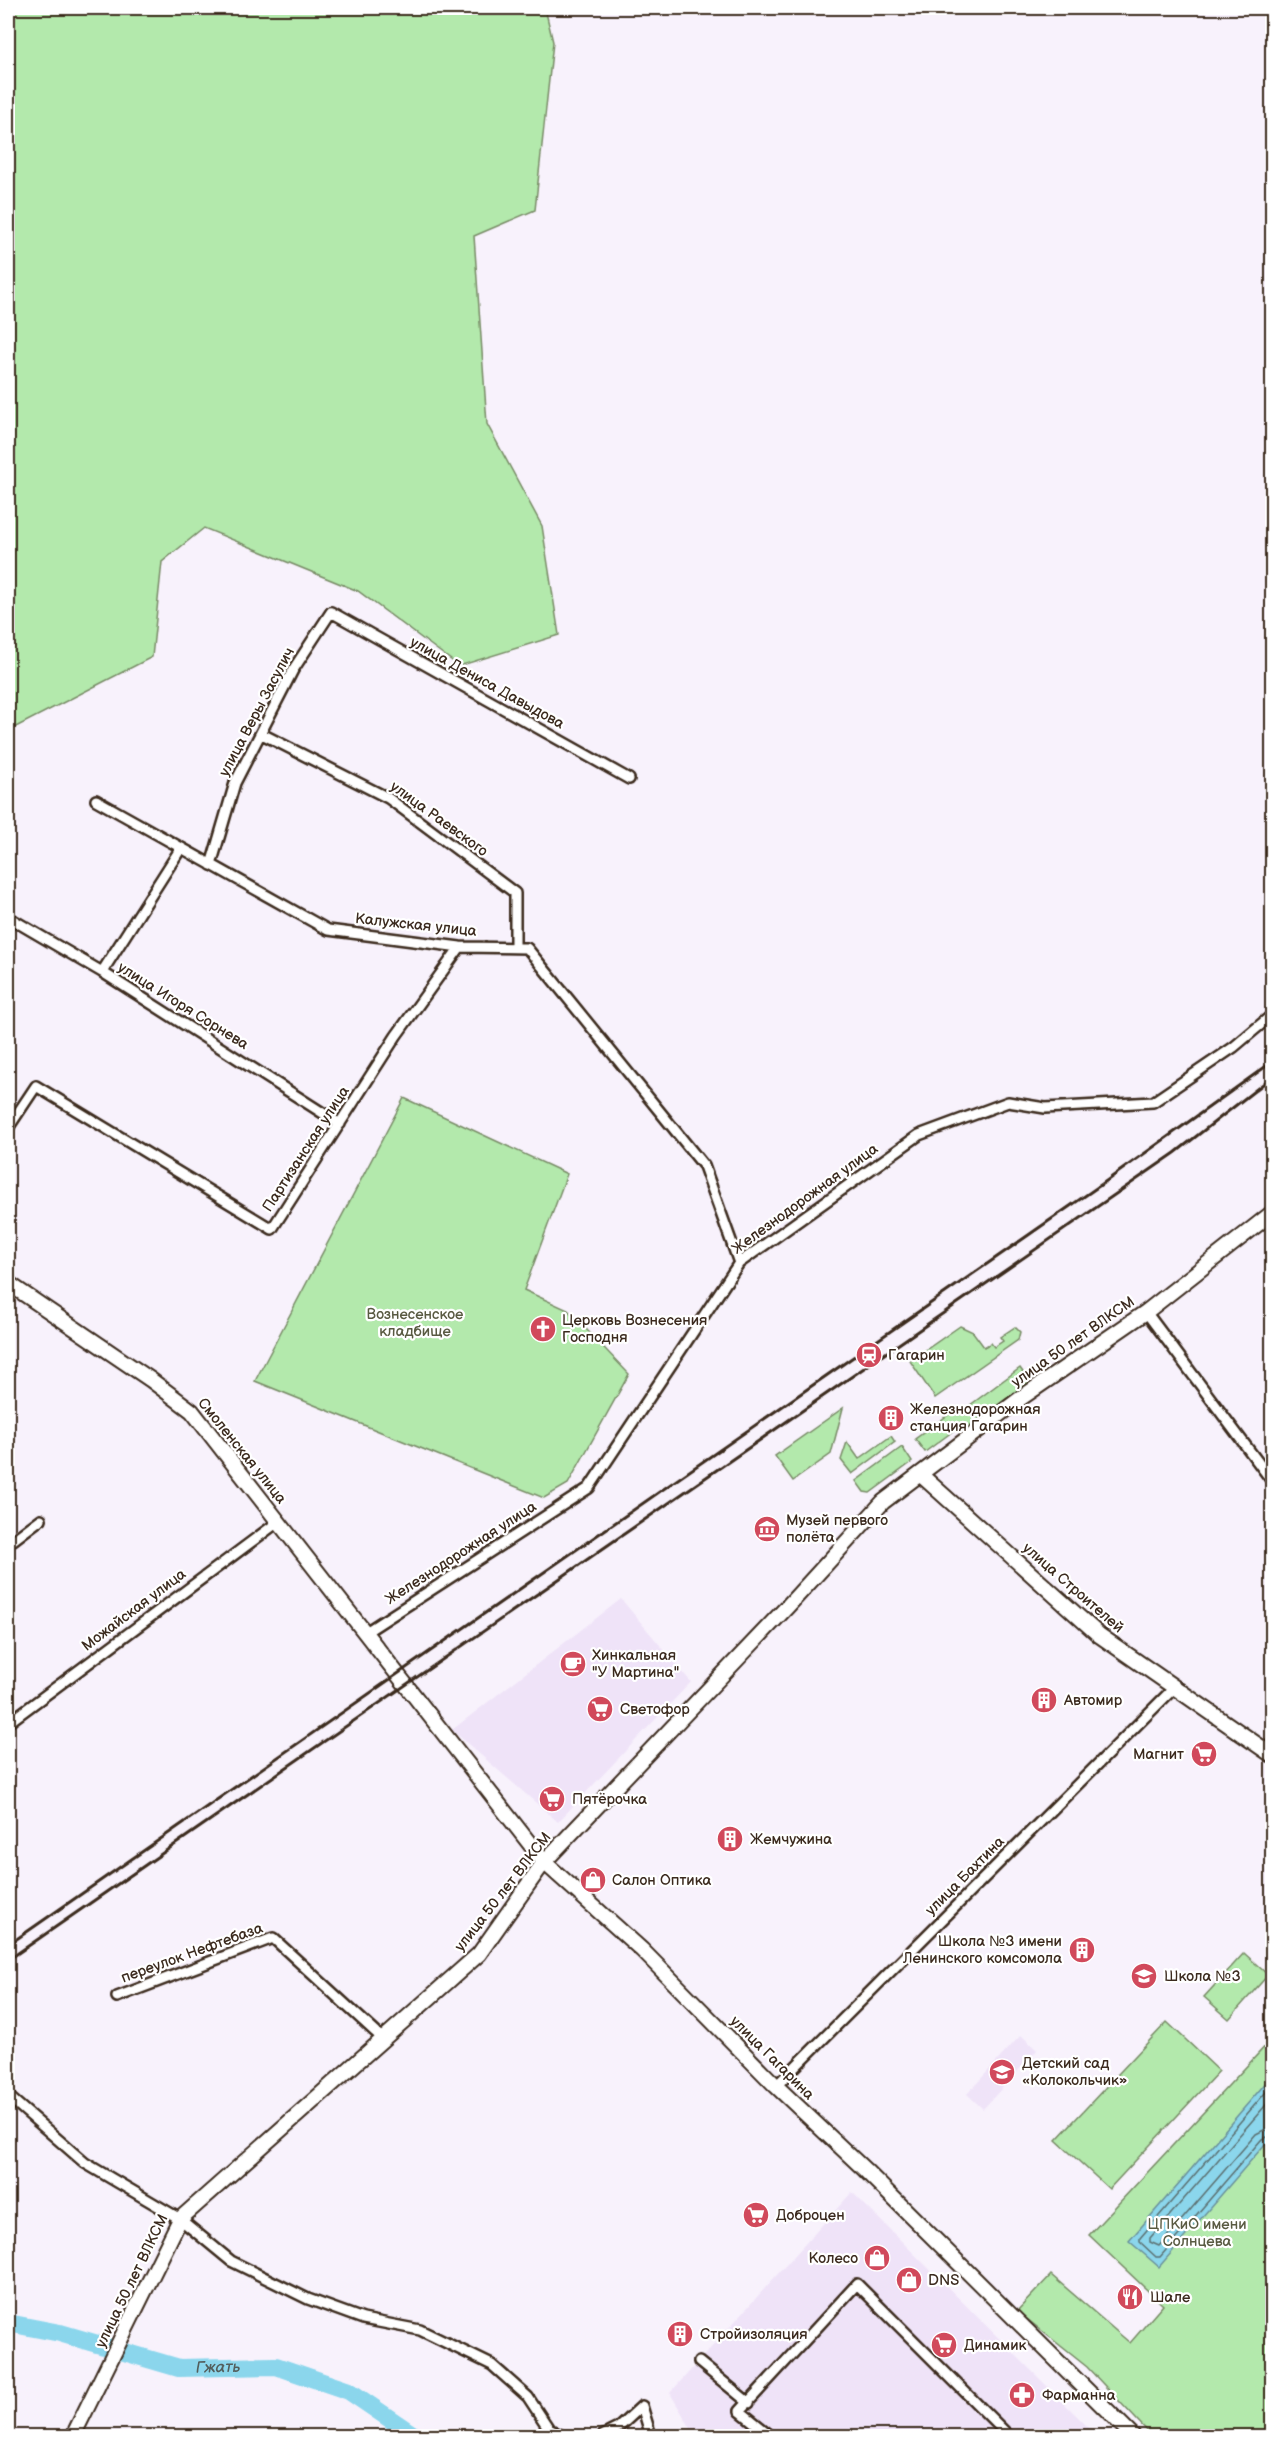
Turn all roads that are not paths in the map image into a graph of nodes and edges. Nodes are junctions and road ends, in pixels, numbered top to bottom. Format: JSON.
{"nodes":[{"id":1,"x":331,"y":612,"type":"joint"},
{"id":2,"x":262,"y":734,"type":"junction"},
{"id":3,"x":629,"y":779,"type":"dead end"},
{"id":4,"x":96,"y":800,"type":"dead end"},
{"id":5,"x":180,"y":848,"type":"junction"},
{"id":6,"x":211,"y":865,"type":"junction"},
{"id":7,"x":8,"y":917,"type":"edge"},
{"id":8,"x":460,"y":947,"type":"junction"},
{"id":9,"x":515,"y":947,"type":"junction"},
{"id":10,"x":102,"y":972,"type":"junction"},
{"id":11,"x":1272,"y":1015,"type":"edge"},
{"id":12,"x":340,"y":1124,"type":"junction"},
{"id":13,"x":8,"y":1128,"type":"edge"},
{"id":14,"x":1272,"y":1213,"type":"edge"},
{"id":15,"x":739,"y":1263,"type":"junction"},
{"id":16,"x":8,"y":1283,"type":"edge"},
{"id":17,"x":1146,"y":1312,"type":"junction"},
{"id":18,"x":921,"y":1475,"type":"junction"},
{"id":19,"x":1272,"y":1481,"type":"edge"},
{"id":20,"x":41,"y":1519,"type":"dead end"},
{"id":21,"x":278,"y":1522,"type":"junction"},
{"id":22,"x":8,"y":1544,"type":"edge"},
{"id":23,"x":366,"y":1632,"type":"junction"},
{"id":24,"x":407,"y":1685,"type":"joint"},
{"id":25,"x":1175,"y":1687,"type":"junction"},
{"id":26,"x":8,"y":1723,"type":"edge"},
{"id":27,"x":1272,"y":1755,"type":"edge"},
{"id":28,"x":544,"y":1862,"type":"junction"},
{"id":29,"x":117,"y":1997,"type":"dead end"},
{"id":30,"x":383,"y":2039,"type":"junction"},
{"id":31,"x":776,"y":2086,"type":"junction"},
{"id":32,"x":8,"y":2097,"type":"edge"},
{"id":33,"x":180,"y":2219,"type":"junction"},
{"id":34,"x":699,"y":2362,"type":"dead end"},
{"id":35,"x":749,"y":2403,"type":"junction"},
{"id":36,"x":73,"y":2436,"type":"edge"},
{"id":37,"x":562,"y":2436,"type":"edge"},
{"id":38,"x":602,"y":2436,"type":"edge"},
{"id":39,"x":651,"y":2436,"type":"edge"},
{"id":40,"x":771,"y":2436,"type":"edge"},
{"id":41,"x":1009,"y":2436,"type":"edge"},
{"id":42,"x":1133,"y":2436,"type":"edge"}],
"edges":[{"from":1,"to":2,"type":"street","name":"улица Веры Засулич"},
{"from":1,"to":3,"type":"street","name":"улица Дениса Давыдова"},
{"from":2,"to":6,"type":"street","name":"улица Веры Засулич"},
{"from":2,"to":9,"type":"street","name":"улица Раевского"},
{"from":4,"to":5,"type":"street","name":"Калужская улица"},
{"from":5,"to":6,"type":"street","name":"Калужская улица"},
{"from":5,"to":10,"type":"street"},
{"from":6,"to":8,"type":"street","name":"Калужская улица"},
{"from":7,"to":10,"type":"street","name":"улица Игоря Сорнева"},
{"from":8,"to":9,"type":"street","name":"Калужская улица"},
{"from":8,"to":12,"type":"street","name":"Партизанская улица"},
{"from":9,"to":15,"type":"street"},
{"from":10,"to":12,"type":"street","name":"улица Игоря Сорнева"},
{"from":11,"to":15,"type":"street","name":"Железнодорожная улица"},
{"from":12,"to":13,"type":"street","name":"Партизанская улица"},
{"from":14,"to":17,"type":"main road","name":"улица 50 лет ВЛКСМ"},
{"from":15,"to":23,"type":"street","name":"Железнодорожная улица"},
{"from":16,"to":21,"type":"main road","name":"Смоленская улица"},
{"from":17,"to":18,"type":"main road","name":"улица 50 лет ВЛКСМ"},
{"from":17,"to":19,"type":"street"},
{"from":18,"to":25,"type":"main road","name":"улица Строителей"},
{"from":18,"to":28,"type":"main road","name":"улица 50 лет ВЛКСМ"},
{"from":20,"to":22,"type":"street"},
{"from":21,"to":23,"type":"main road","name":"Смоленская улица"},
{"from":21,"to":26,"type":"street","name":"Можайская улица"},
{"from":23,"to":24,"type":"main road","name":"Смоленская улица"},
{"from":24,"to":28,"type":"main road","name":"улица Гагарина"},
{"from":25,"to":27,"type":"main road","name":"улица Строителей"},
{"from":25,"to":31,"type":"street","name":"улица Бахтина"},
{"from":28,"to":30,"type":"main road","name":"улица 50 лет ВЛКСМ"},
{"from":28,"to":31,"type":"main road","name":"улица Гагарина"},
{"from":29,"to":30,"type":"street","name":"переулок Нефтебаза"},
{"from":30,"to":33,"type":"main road","name":"улица 50 лет ВЛКСМ"},
{"from":31,"to":42,"type":"main road","name":"улица Гагарина"},
{"from":32,"to":33,"type":"street"},
{"from":33,"to":36,"type":"main road","name":"улица 50 лет ВЛКСМ"},
{"from":33,"to":37,"type":"street"},
{"from":34,"to":35,"type":"street"},
{"from":35,"to":40,"type":"street"},
{"from":35,"to":41,"type":"street"},
{"from":38,"to":39,"type":"street"}]}
